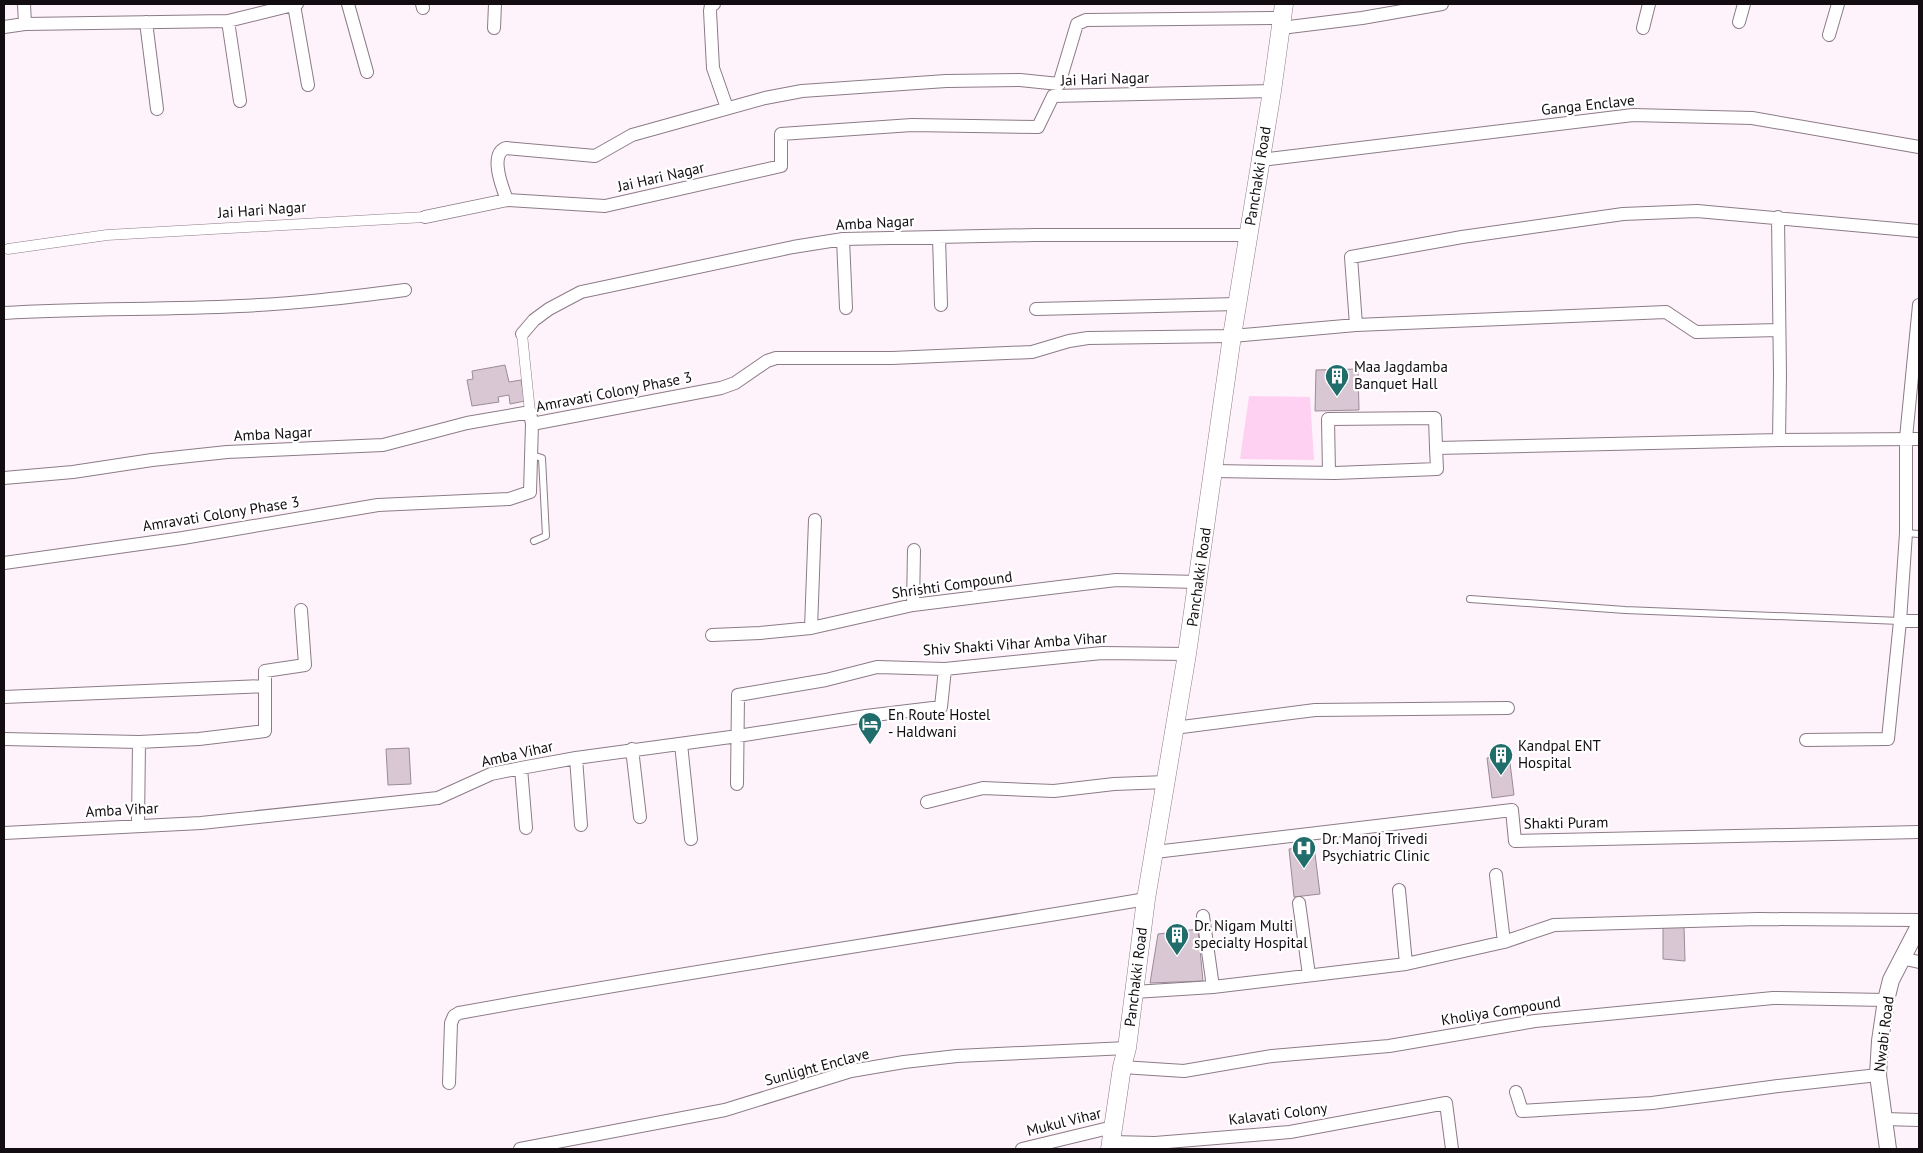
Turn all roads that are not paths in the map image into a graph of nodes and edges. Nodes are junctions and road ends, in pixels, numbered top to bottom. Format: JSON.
{"nodes":[{"id":1,"x":24,"y":4,"type":"edge"},
{"id":2,"x":296,"y":4,"type":"edge"},
{"id":3,"x":348,"y":4,"type":"edge"},
{"id":4,"x":496,"y":4,"type":"edge"},
{"id":5,"x":714,"y":4,"type":"edge"},
{"id":6,"x":1442,"y":4,"type":"edge"},
{"id":7,"x":1649,"y":4,"type":"edge"},
{"id":8,"x":1744,"y":4,"type":"edge"},
{"id":9,"x":1838,"y":4,"type":"edge"},
{"id":10,"x":1282,"y":16,"type":"edge"},
{"id":11,"x":228,"y":21,"type":"junction"},
{"id":12,"x":146,"y":22,"type":"junction"},
{"id":13,"x":1739,"y":22,"type":"dead end"},
{"id":14,"x":25,"y":24,"type":"junction"},
{"id":15,"x":4,"y":27,"type":"edge"},
{"id":16,"x":494,"y":28,"type":"dead end"},
{"id":17,"x":1643,"y":28,"type":"dead end"},
{"id":18,"x":1829,"y":36,"type":"dead end"},
{"id":19,"x":367,"y":72,"type":"dead end"},
{"id":20,"x":1059,"y":84,"type":"junction"},
{"id":21,"x":308,"y":85,"type":"dead end"},
{"id":22,"x":1272,"y":91,"type":"junction"},
{"id":23,"x":1053,"y":96,"type":"junction"},
{"id":24,"x":240,"y":101,"type":"dead end"},
{"id":25,"x":727,"y":108,"type":"junction"},
{"id":26,"x":157,"y":109,"type":"dead end"},
{"id":27,"x":1919,"y":147,"type":"edge"},
{"id":28,"x":1261,"y":160,"type":"junction"},
{"id":29,"x":506,"y":200,"type":"junction"},
{"id":30,"x":425,"y":217,"type":"joint"},
{"id":31,"x":1778,"y":217,"type":"junction"},
{"id":32,"x":1919,"y":231,"type":"edge"},
{"id":33,"x":1248,"y":235,"type":"junction"},
{"id":34,"x":939,"y":237,"type":"junction"},
{"id":35,"x":843,"y":239,"type":"junction"},
{"id":36,"x":8,"y":249,"type":"dead end"},
{"id":37,"x":405,"y":290,"type":"dead end"},
{"id":38,"x":941,"y":304,"type":"dead end"},
{"id":39,"x":1237,"y":304,"type":"junction"},
{"id":40,"x":1919,"y":305,"type":"edge"},
{"id":41,"x":846,"y":308,"type":"dead end"},
{"id":42,"x":1036,"y":310,"type":"dead end"},
{"id":43,"x":4,"y":313,"type":"edge"},
{"id":44,"x":1356,"y":325,"type":"junction"},
{"id":45,"x":1779,"y":330,"type":"junction"},
{"id":46,"x":522,"y":334,"type":"joint"},
{"id":47,"x":1232,"y":336,"type":"junction"},
{"id":48,"x":531,"y":418,"type":"junction"},
{"id":49,"x":1906,"y":438,"type":"junction"},
{"id":50,"x":1919,"y":438,"type":"edge"},
{"id":51,"x":1779,"y":440,"type":"junction"},
{"id":52,"x":1436,"y":448,"type":"junction"},
{"id":53,"x":532,"y":455,"type":"junction"},
{"id":54,"x":1214,"y":471,"type":"junction"},
{"id":55,"x":1329,"y":473,"type":"junction"},
{"id":56,"x":4,"y":478,"type":"edge"},
{"id":57,"x":815,"y":520,"type":"dead end"},
{"id":58,"x":1906,"y":534,"type":"junction"},
{"id":59,"x":1919,"y":534,"type":"edge"},
{"id":60,"x":534,"y":540,"type":"dead end"},
{"id":61,"x":914,"y":550,"type":"dead end"},
{"id":62,"x":4,"y":563,"type":"edge"},
{"id":63,"x":1198,"y":582,"type":"junction"},
{"id":64,"x":1470,"y":599,"type":"dead end"},
{"id":65,"x":913,"y":604,"type":"junction"},
{"id":66,"x":301,"y":610,"type":"dead end"},
{"id":67,"x":1900,"y":621,"type":"junction"},
{"id":68,"x":1919,"y":621,"type":"edge"},
{"id":69,"x":812,"y":628,"type":"junction"},
{"id":70,"x":712,"y":635,"type":"dead end"},
{"id":71,"x":1187,"y":654,"type":"junction"},
{"id":72,"x":944,"y":669,"type":"junction"},
{"id":73,"x":265,"y":686,"type":"junction"},
{"id":74,"x":4,"y":697,"type":"edge"},
{"id":75,"x":1508,"y":708,"type":"dead end"},
{"id":76,"x":1174,"y":728,"type":"junction"},
{"id":77,"x":738,"y":736,"type":"junction"},
{"id":78,"x":4,"y":739,"type":"edge"},
{"id":79,"x":1806,"y":740,"type":"dead end"},
{"id":80,"x":139,"y":742,"type":"junction"},
{"id":81,"x":681,"y":744,"type":"junction"},
{"id":82,"x":632,"y":749,"type":"junction"},
{"id":83,"x":576,"y":758,"type":"junction"},
{"id":84,"x":521,"y":768,"type":"junction"},
{"id":85,"x":1166,"y":782,"type":"junction"},
{"id":86,"x":737,"y":784,"type":"dead end"},
{"id":87,"x":927,"y":802,"type":"dead end"},
{"id":88,"x":640,"y":817,"type":"dead end"},
{"id":89,"x":138,"y":825,"type":"junction"},
{"id":90,"x":581,"y":825,"type":"dead end"},
{"id":91,"x":526,"y":828,"type":"dead end"},
{"id":92,"x":1919,"y":832,"type":"edge"},
{"id":93,"x":4,"y":833,"type":"edge"},
{"id":94,"x":692,"y":839,"type":"dead end"},
{"id":95,"x":1154,"y":852,"type":"junction"},
{"id":96,"x":1496,"y":875,"type":"dead end"},
{"id":97,"x":1399,"y":890,"type":"dead end"},
{"id":98,"x":1146,"y":899,"type":"junction"},
{"id":99,"x":1299,"y":902,"type":"dead end"},
{"id":100,"x":1204,"y":916,"type":"dead end"},
{"id":101,"x":1919,"y":920,"type":"edge"},
{"id":102,"x":1919,"y":926,"type":"edge"},
{"id":103,"x":1504,"y":942,"type":"junction"},
{"id":104,"x":1901,"y":958,"type":"junction"},
{"id":105,"x":1919,"y":962,"type":"edge"},
{"id":106,"x":1406,"y":964,"type":"junction"},
{"id":107,"x":1309,"y":975,"type":"junction"},
{"id":108,"x":1213,"y":987,"type":"junction"},
{"id":109,"x":1134,"y":992,"type":"junction"},
{"id":110,"x":1886,"y":1000,"type":"junction"},
{"id":111,"x":1127,"y":1048,"type":"junction"},
{"id":112,"x":1122,"y":1068,"type":"junction"},
{"id":113,"x":1878,"y":1075,"type":"junction"},
{"id":114,"x":448,"y":1083,"type":"dead end"},
{"id":115,"x":1516,"y":1092,"type":"dead end"},
{"id":116,"x":1884,"y":1118,"type":"junction"},
{"id":117,"x":1919,"y":1120,"type":"edge"},
{"id":118,"x":1112,"y":1139,"type":"edge"},
{"id":119,"x":520,"y":1149,"type":"edge"},
{"id":120,"x":1022,"y":1149,"type":"edge"},
{"id":121,"x":1452,"y":1149,"type":"edge"},
{"id":122,"x":1888,"y":1149,"type":"edge"}],
"edges":[{"from":1,"to":14,"type":"street"},
{"from":2,"to":11,"type":"street"},
{"from":2,"to":21,"type":"street"},
{"from":3,"to":19,"type":"street"},
{"from":4,"to":16,"type":"street"},
{"from":5,"to":25,"type":"street"},
{"from":6,"to":10,"type":"street"},
{"from":7,"to":17,"type":"street"},
{"from":8,"to":13,"type":"street"},
{"from":9,"to":18,"type":"street"},
{"from":10,"to":20,"type":"street"},
{"from":10,"to":22,"type":"main road","name":"Panchakki Road"},
{"from":11,"to":12,"type":"street"},
{"from":11,"to":24,"type":"street"},
{"from":12,"to":14,"type":"street"},
{"from":12,"to":26,"type":"street"},
{"from":14,"to":15,"type":"street"},
{"from":20,"to":23,"type":"street"},
{"from":20,"to":25,"type":"street"},
{"from":22,"to":23,"type":"street","name":"Jai Hari Nagar"},
{"from":22,"to":28,"type":"main road","name":"Panchakki Road"},
{"from":23,"to":29,"type":"street","name":"Jai Hari Nagar"},
{"from":25,"to":29,"type":"street"},
{"from":27,"to":28,"type":"street","name":"Ganga Enclave"},
{"from":28,"to":33,"type":"main road","name":"Panchakki Road"},
{"from":29,"to":30,"type":"street","name":"Jai Hari Nagar"},
{"from":30,"to":36,"type":"street","name":"Jai Hari Nagar"},
{"from":31,"to":32,"type":"street"},
{"from":31,"to":44,"type":"street"},
{"from":31,"to":45,"type":"street"},
{"from":33,"to":34,"type":"street","name":"Amba Nagar"},
{"from":33,"to":39,"type":"main road","name":"Panchakki Road"},
{"from":34,"to":35,"type":"street","name":"Amba Nagar"},
{"from":34,"to":38,"type":"street"},
{"from":35,"to":41,"type":"street"},
{"from":35,"to":46,"type":"street","name":"Amba Nagar"},
{"from":37,"to":43,"type":"street"},
{"from":39,"to":42,"type":"street"},
{"from":39,"to":47,"type":"main road","name":"Panchakki Road"},
{"from":40,"to":49,"type":"street"},
{"from":44,"to":45,"type":"street","name":"Amravati Colony Phase 3"},
{"from":44,"to":47,"type":"street","name":"Amravati Colony Phase 3"},
{"from":45,"to":51,"type":"street"},
{"from":46,"to":48,"type":"street"},
{"from":47,"to":48,"type":"street","name":"Amravati Colony Phase 3"},
{"from":47,"to":54,"type":"main road","name":"Panchakki Road"},
{"from":48,"to":53,"type":"street","name":"Amravati Colony Phase 3"},
{"from":48,"to":56,"type":"street","name":"Amba Nagar"},
{"from":49,"to":50,"type":"street"},
{"from":49,"to":51,"type":"street"},
{"from":49,"to":58,"type":"street"},
{"from":51,"to":52,"type":"street"},
{"from":52,"to":55,"type":"street"},
{"from":52,"to":55,"type":"street"},
{"from":53,"to":60,"type":"lane"},
{"from":53,"to":62,"type":"street","name":"Amravati Colony Phase 3"},
{"from":54,"to":55,"type":"street"},
{"from":54,"to":63,"type":"main road","name":"Panchakki Road"},
{"from":57,"to":69,"type":"street"},
{"from":58,"to":59,"type":"lane"},
{"from":58,"to":67,"type":"street"},
{"from":61,"to":65,"type":"street"},
{"from":63,"to":65,"type":"street","name":"Shrishti Compound"},
{"from":63,"to":71,"type":"main road","name":"Panchakki Road"},
{"from":64,"to":67,"type":"lane"},
{"from":65,"to":69,"type":"street","name":"Shrishti Compound"},
{"from":66,"to":73,"type":"street"},
{"from":67,"to":68,"type":"street"},
{"from":67,"to":79,"type":"street"},
{"from":69,"to":70,"type":"street","name":"Shrishti Compound"},
{"from":71,"to":72,"type":"street","name":"Shiv Shakti Vihar Amba Vihar"},
{"from":71,"to":76,"type":"main road","name":"Panchakki Road"},
{"from":72,"to":77,"type":"street","name":"Amba Vihar"},
{"from":72,"to":77,"type":"street","name":"Shiv Shakti Vihar Amba Vihar"},
{"from":73,"to":74,"type":"street"},
{"from":73,"to":80,"type":"street"},
{"from":75,"to":76,"type":"street"},
{"from":76,"to":85,"type":"main road","name":"Panchakki Road"},
{"from":77,"to":81,"type":"street","name":"Amba Vihar"},
{"from":77,"to":86,"type":"street"},
{"from":78,"to":80,"type":"street"},
{"from":80,"to":89,"type":"street"},
{"from":81,"to":82,"type":"street","name":"Amba Vihar"},
{"from":81,"to":94,"type":"street"},
{"from":82,"to":83,"type":"street","name":"Amba Vihar"},
{"from":82,"to":88,"type":"street"},
{"from":83,"to":84,"type":"street","name":"Amba Vihar"},
{"from":83,"to":90,"type":"street"},
{"from":84,"to":89,"type":"street","name":"Amba Vihar"},
{"from":84,"to":91,"type":"street"},
{"from":85,"to":87,"type":"street"},
{"from":85,"to":95,"type":"main road","name":"Panchakki Road"},
{"from":89,"to":93,"type":"street","name":"Amba Vihar"},
{"from":92,"to":95,"type":"street","name":"Shakti Puram"},
{"from":95,"to":98,"type":"main road","name":"Panchakki Road"},
{"from":96,"to":103,"type":"street"},
{"from":97,"to":106,"type":"street"},
{"from":98,"to":109,"type":"main road","name":"Panchakki Road"},
{"from":98,"to":114,"type":"street"},
{"from":99,"to":107,"type":"street"},
{"from":100,"to":108,"type":"street"},
{"from":101,"to":103,"type":"street"},
{"from":102,"to":104,"type":"street","name":"Nwabi Road"},
{"from":103,"to":106,"type":"street"},
{"from":104,"to":105,"type":"street"},
{"from":104,"to":110,"type":"street","name":"Nwabi Road"},
{"from":106,"to":107,"type":"street"},
{"from":107,"to":108,"type":"street"},
{"from":108,"to":109,"type":"street"},
{"from":109,"to":111,"type":"main road","name":"Panchakki Road"},
{"from":110,"to":112,"type":"street","name":"Kholiya Compound"},
{"from":110,"to":113,"type":"street","name":"Nwabi Road"},
{"from":111,"to":112,"type":"main road","name":"Panchakki Road"},
{"from":111,"to":119,"type":"street","name":"Sunlight Enclave"},
{"from":112,"to":118,"type":"main road","name":"Panchakki Road"},
{"from":113,"to":115,"type":"street"},
{"from":113,"to":116,"type":"street","name":"Nwabi Road"},
{"from":116,"to":117,"type":"street"},
{"from":116,"to":122,"type":"street","name":"Nwabi Road"},
{"from":118,"to":120,"type":"street","name":"Mukul Vihar"},
{"from":118,"to":121,"type":"street","name":"Kalavati Colony"}]}
